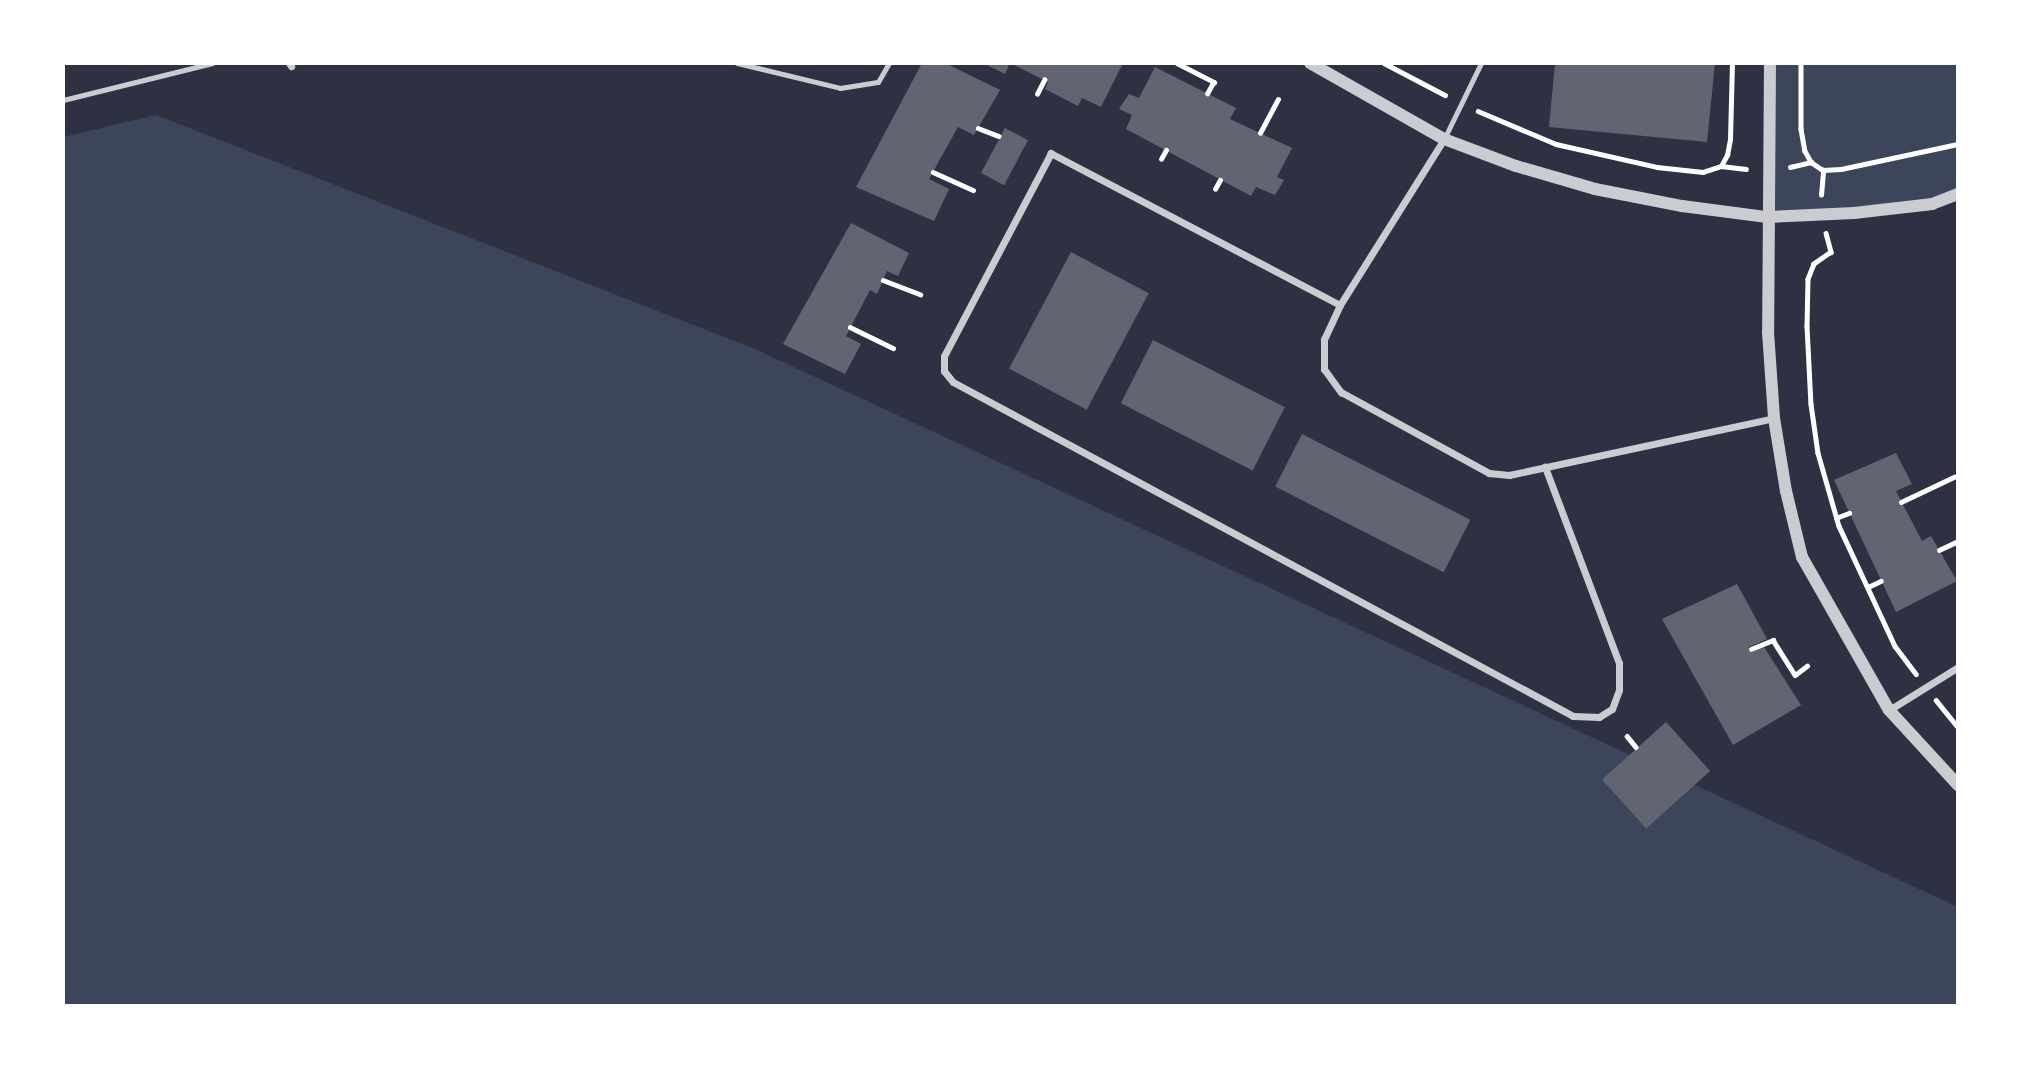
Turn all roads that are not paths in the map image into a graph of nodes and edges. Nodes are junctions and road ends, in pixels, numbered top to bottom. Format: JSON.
{"nodes":[{"id":1,"x":212,"y":63,"type":"edge"},
{"id":2,"x":737,"y":63,"type":"edge"},
{"id":3,"x":888,"y":63,"type":"edge"},
{"id":4,"x":1310,"y":63,"type":"edge"},
{"id":5,"x":1481,"y":63,"type":"edge"},
{"id":6,"x":1770,"y":63,"type":"edge"},
{"id":7,"x":63,"y":100,"type":"edge"},
{"id":8,"x":1444,"y":139,"type":"junction"},
{"id":9,"x":1958,"y":194,"type":"edge"},
{"id":10,"x":1767,"y":216,"type":"junction"},
{"id":11,"x":1340,"y":305,"type":"junction"},
{"id":12,"x":1774,"y":418,"type":"junction"},
{"id":13,"x":1545,"y":467,"type":"junction"},
{"id":14,"x":1958,"y":667,"type":"edge"},
{"id":15,"x":1889,"y":710,"type":"junction"},
{"id":16,"x":1958,"y":785,"type":"edge"}],
"edges":[{"from":1,"to":7,"type":"lane"},
{"from":2,"to":3,"type":"lane"},
{"from":4,"to":8,"type":"street"},
{"from":5,"to":8,"type":"lane"},
{"from":6,"to":10,"type":"street"},
{"from":8,"to":10,"type":"street"},
{"from":8,"to":11,"type":"street"},
{"from":9,"to":10,"type":"street"},
{"from":10,"to":12,"type":"street"},
{"from":11,"to":13,"type":"street"},
{"from":11,"to":13,"type":"street"},
{"from":12,"to":13,"type":"street"},
{"from":12,"to":15,"type":"street"},
{"from":14,"to":15,"type":"street"},
{"from":15,"to":16,"type":"street"}]}
